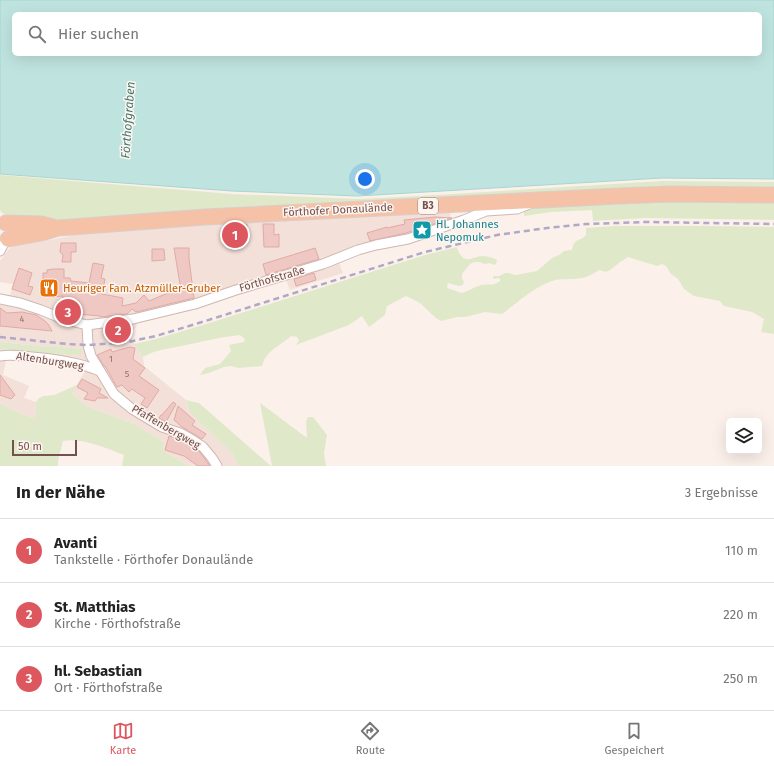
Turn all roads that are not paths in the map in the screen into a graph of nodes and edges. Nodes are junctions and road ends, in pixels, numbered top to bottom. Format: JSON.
{"nodes":[{"id":1,"x":774,"y":195,"type":"edge"},
{"id":2,"x":542,"y":200,"type":"junction"},
{"id":3,"x":3,"y":220,"type":"edge"},
{"id":4,"x":58,"y":228,"type":"junction"},
{"id":5,"x":3,"y":245,"type":"edge"},
{"id":6,"x":0,"y":299,"type":"edge"},
{"id":7,"x":87,"y":325,"type":"junction"},
{"id":8,"x":0,"y":356,"type":"edge"},
{"id":9,"x":100,"y":372,"type":"junction"},
{"id":10,"x":216,"y":466,"type":"edge"}],
"edges":[{"from":1,"to":2,"type":"main road","name":"Förthofer Donaulände","number":"B3"},
{"from":2,"to":4,"type":"main road","name":"Förthofer Donaulände","number":"B3"},
{"from":2,"to":7,"type":"street","name":"Förthofstraße"},
{"from":3,"to":4,"type":"main road","name":"Förthofer Donaulände","number":"B3"},
{"from":3,"to":5,"type":"main road","number":"B3"},
{"from":4,"to":5,"type":"main road","name":"Förthofer Donaulände","number":"B3"},
{"from":6,"to":7,"type":"street","name":"Förthofstraße"},
{"from":7,"to":9,"type":"street","name":"Pfaffenbergweg"},
{"from":8,"to":9,"type":"street","name":"Altenburgweg"},
{"from":9,"to":10,"type":"street","name":"Pfaffenbergweg"}]}
